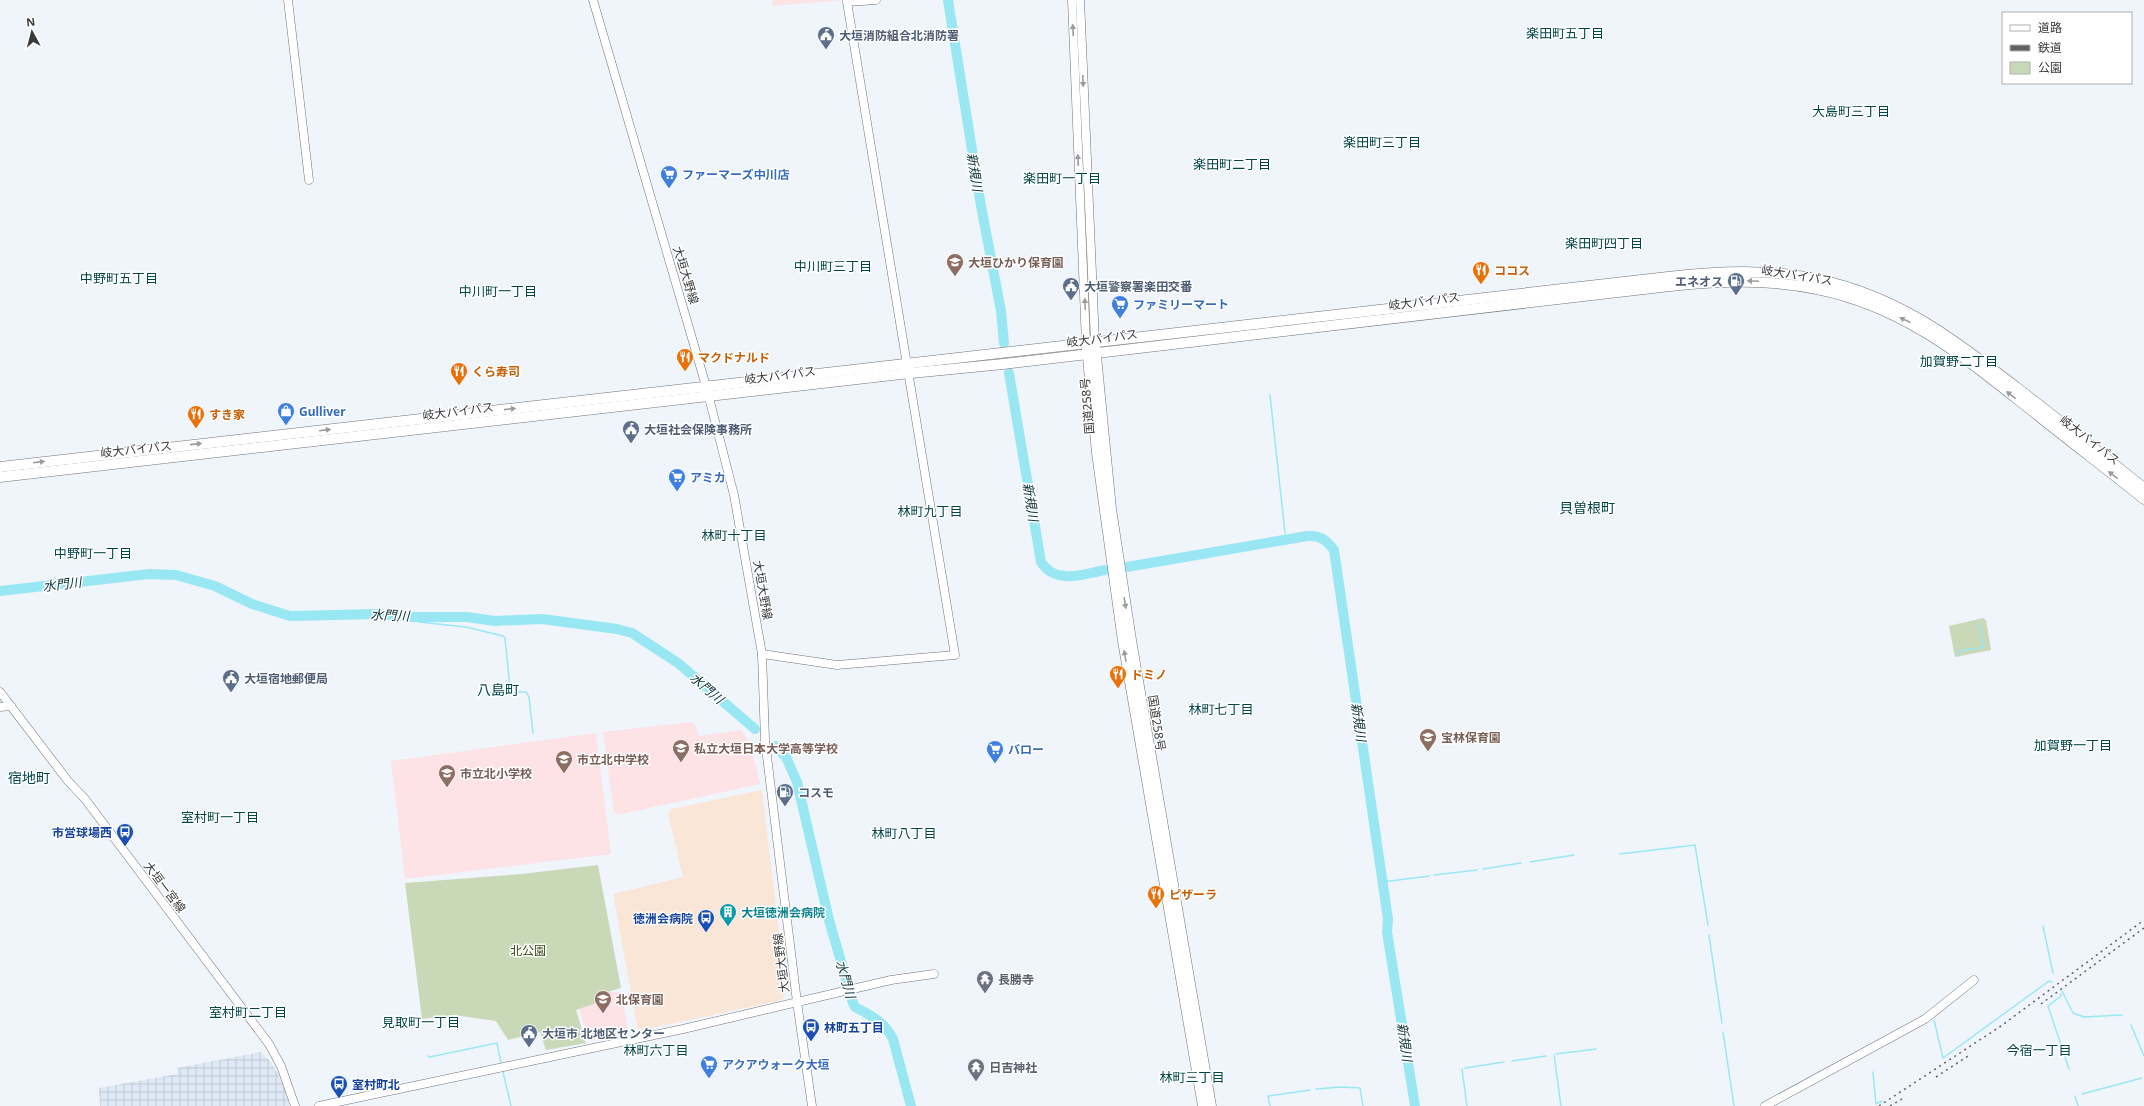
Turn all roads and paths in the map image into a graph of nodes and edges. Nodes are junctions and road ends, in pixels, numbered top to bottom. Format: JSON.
{"nodes":[{"id":1,"x":288,"y":0,"type":"edge"},
{"id":2,"x":593,"y":0,"type":"edge"},
{"id":3,"x":876,"y":0,"type":"edge"},
{"id":4,"x":1072,"y":0,"type":"edge"},
{"id":5,"x":1080,"y":0,"type":"edge"},
{"id":6,"x":309,"y":180,"type":"dead end"},
{"id":7,"x":1091,"y":347,"type":"junction"},
{"id":8,"x":908,"y":368,"type":"junction"},
{"id":9,"x":708,"y":391,"type":"junction"},
{"id":10,"x":0,"y":467,"type":"edge"},
{"id":11,"x":0,"y":477,"type":"edge"},
{"id":12,"x":2144,"y":488,"type":"edge"},
{"id":13,"x":2144,"y":499,"type":"edge"},
{"id":14,"x":762,"y":654,"type":"junction"},
{"id":15,"x":0,"y":692,"type":"edge"},
{"id":16,"x":11,"y":706,"type":"junction"},
{"id":17,"x":0,"y":708,"type":"edge"},
{"id":18,"x":934,"y":974,"type":"dead end"},
{"id":19,"x":1974,"y":980,"type":"dead end"},
{"id":20,"x":797,"y":1002,"type":"junction"},
{"id":21,"x":1200,"y":1067,"type":"junction"},
{"id":22,"x":295,"y":1106,"type":"edge"},
{"id":23,"x":319,"y":1106,"type":"edge"},
{"id":24,"x":812,"y":1106,"type":"edge"},
{"id":25,"x":1203,"y":1106,"type":"edge"},
{"id":26,"x":1211,"y":1106,"type":"edge"},
{"id":27,"x":1765,"y":1106,"type":"edge"}],
"edges":[{"from":1,"to":6,"type":"main road"},
{"from":2,"to":9,"type":"main road","name":"大垣大野線"},
{"from":3,"to":8,"type":"main road"},
{"from":7,"to":4,"type":"main road","one_way":true},
{"from":5,"to":7,"type":"main road","one_way":true},
{"from":7,"to":8,"type":"highway","name":"岐大バイパス"},
{"from":7,"to":12,"type":"highway","name":"岐大バイパス"},
{"from":13,"to":7,"type":"highway","name":"岐大バイパス","one_way":true},
{"from":7,"to":21,"type":"highway","name":"国道258号"},
{"from":8,"to":9,"type":"highway","name":"岐大バイパス"},
{"from":8,"to":14,"type":"main road"},
{"from":10,"to":9,"type":"highway","name":"岐大バイパス","one_way":true},
{"from":9,"to":11,"type":"highway","name":"岐大バイパス"},
{"from":9,"to":14,"type":"main road","name":"大垣大野線"},
{"from":14,"to":20,"type":"main road","name":"大垣大野線"},
{"from":15,"to":16,"type":"main road","name":"大垣一宮線"},
{"from":16,"to":17,"type":"main road"},
{"from":16,"to":22,"type":"main road","name":"大垣一宮線"},
{"from":18,"to":20,"type":"main road"},
{"from":19,"to":27,"type":"main road"},
{"from":20,"to":23,"type":"main road"},
{"from":20,"to":24,"type":"main road","name":"大垣大野線"},
{"from":21,"to":25,"type":"highway","name":"国道258号"},
{"from":21,"to":26,"type":"highway","name":"国道258号"}]}
